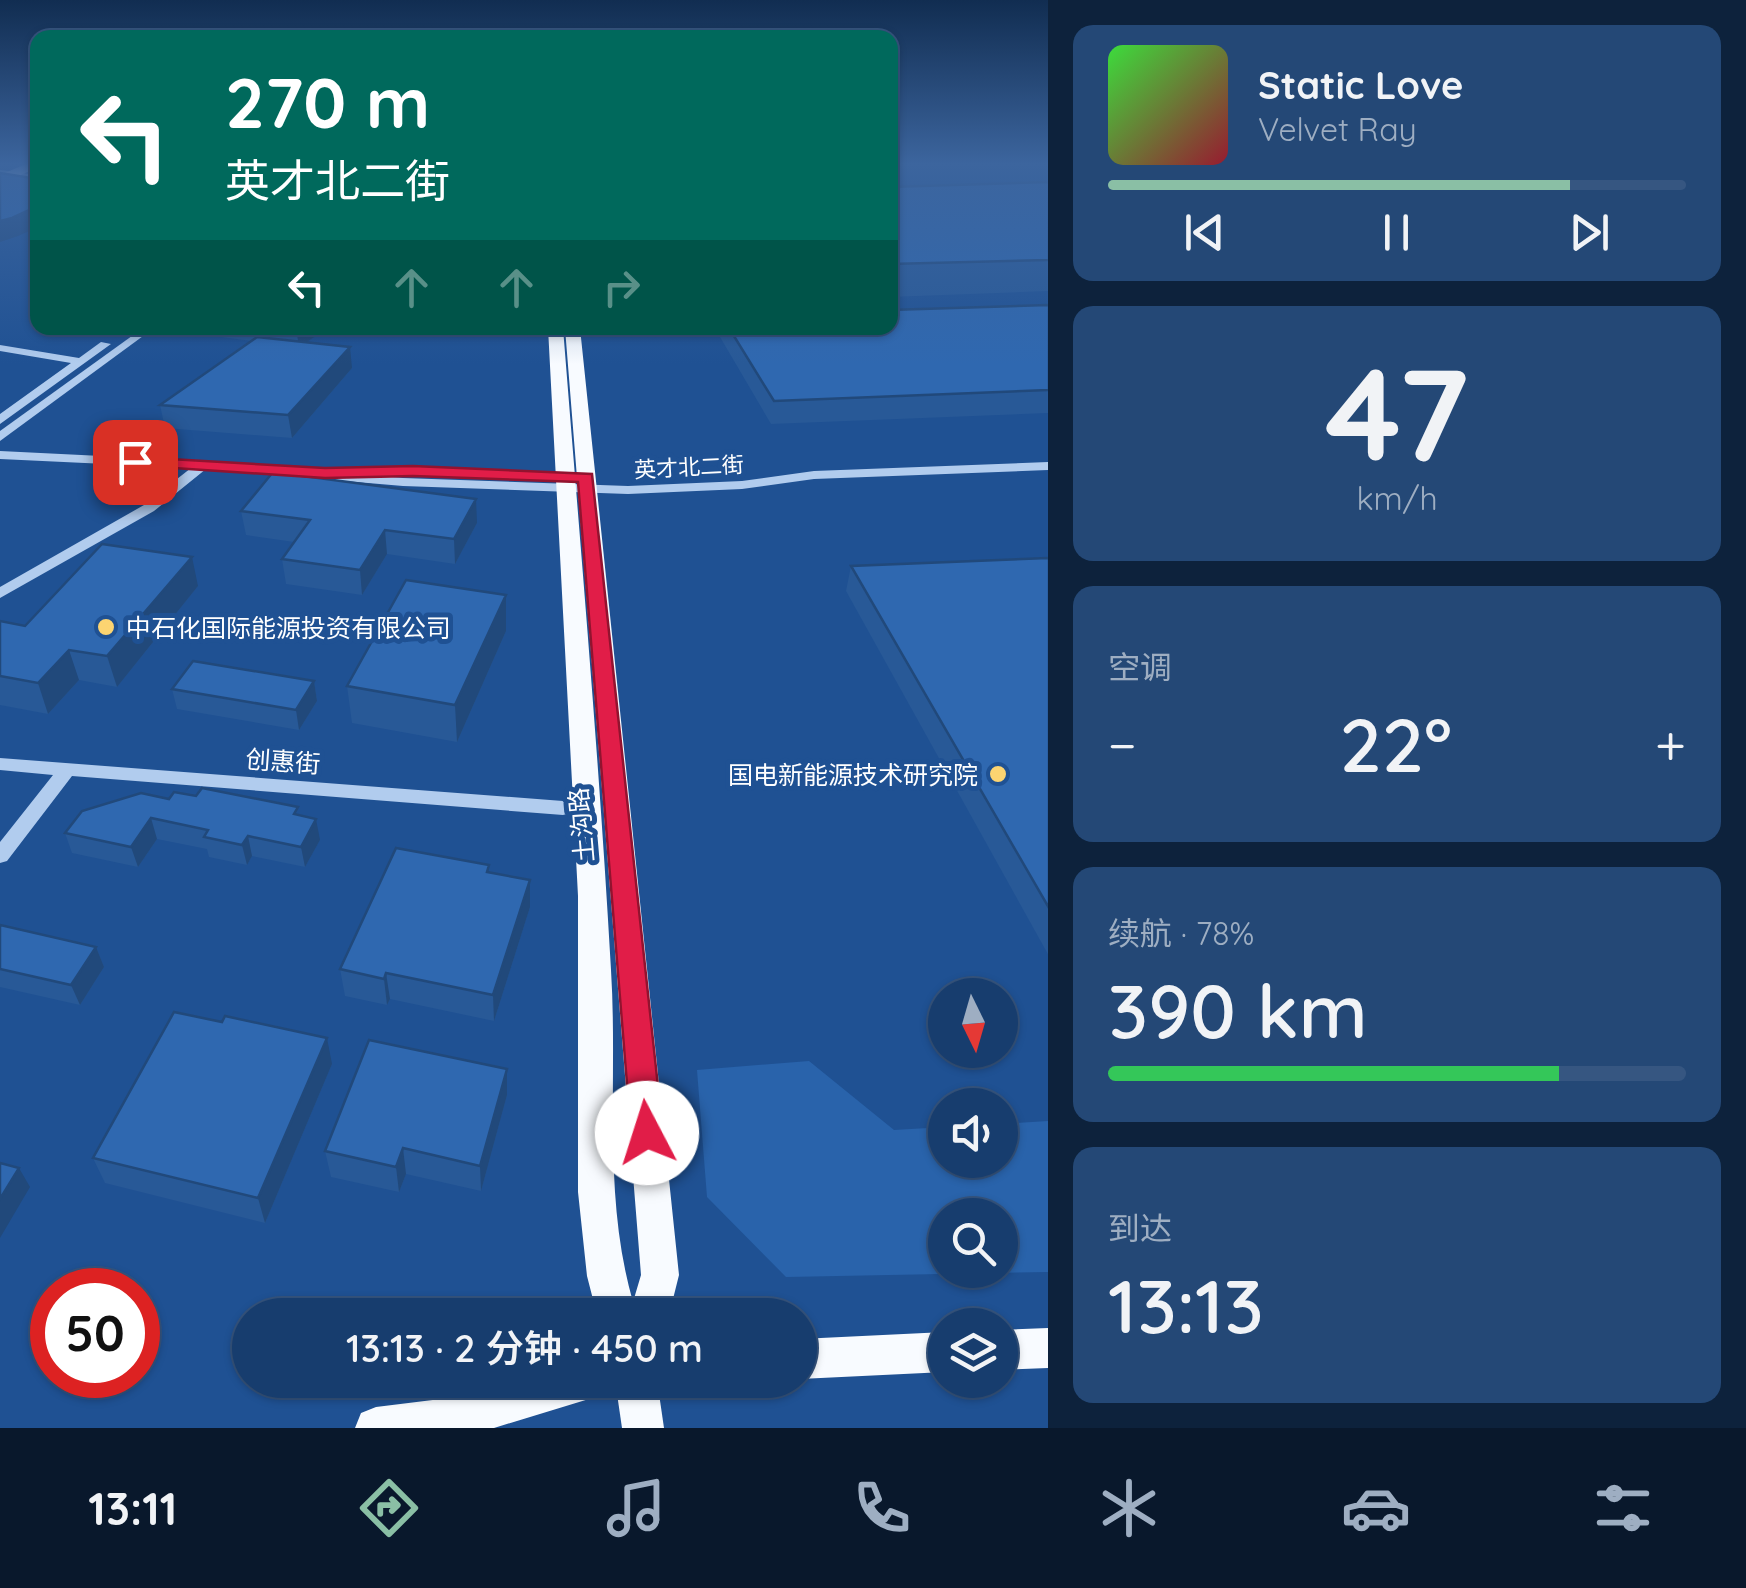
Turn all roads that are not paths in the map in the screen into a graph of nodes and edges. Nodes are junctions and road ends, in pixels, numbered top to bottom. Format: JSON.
{"nodes":[{"id":1,"x":119,"y":335,"type":"edge"},
{"id":2,"x":140,"y":335,"type":"edge"},
{"id":3,"x":556,"y":335,"type":"edge"},
{"id":4,"x":572,"y":335,"type":"edge"},
{"id":5,"x":0,"y":348,"type":"edge"},
{"id":6,"x":79,"y":361,"type":"junction"},
{"id":7,"x":0,"y":420,"type":"edge"},
{"id":8,"x":0,"y":438,"type":"edge"},
{"id":9,"x":0,"y":455,"type":"edge"},
{"id":10,"x":202,"y":465,"type":"junction"},
{"id":11,"x":1048,"y":466,"type":"edge"},
{"id":12,"x":577,"y":483,"type":"junction"},
{"id":13,"x":0,"y":593,"type":"edge"},
{"id":14,"x":0,"y":764,"type":"edge"},
{"id":15,"x":67,"y":770,"type":"junction"},
{"id":16,"x":563,"y":808,"type":"dead end"},
{"id":17,"x":0,"y":856,"type":"edge"},
{"id":18,"x":611,"y":1298,"type":"edge"},
{"id":19,"x":654,"y":1298,"type":"edge"},
{"id":20,"x":1048,"y":1348,"type":"edge"},
{"id":21,"x":1018,"y":1349,"type":"edge"},
{"id":22,"x":928,"y":1353,"type":"edge"},
{"id":23,"x":817,"y":1358,"type":"edge"},
{"id":24,"x":526,"y":1398,"type":"edge"},
{"id":25,"x":639,"y":1398,"type":"edge"},
{"id":26,"x":376,"y":1428,"type":"edge"},
{"id":27,"x":643,"y":1428,"type":"edge"}],
"edges":[{"from":1,"to":6,"type":"street"},
{"from":2,"to":8,"type":"street"},
{"from":3,"to":12,"type":"main road","name":"土沟路"},
{"from":4,"to":12,"type":"main road","name":"土沟路"},
{"from":5,"to":6,"type":"street"},
{"from":6,"to":7,"type":"street"},
{"from":9,"to":10,"type":"street","name":"英才北二街"},
{"from":10,"to":12,"type":"street","name":"英才北二街"},
{"from":10,"to":13,"type":"street"},
{"from":11,"to":12,"type":"street","name":"英才北二街"},
{"from":12,"to":18,"type":"main road","name":"土沟路"},
{"from":12,"to":19,"type":"main road","name":"土沟路"},
{"from":14,"to":15,"type":"street","name":"创惠街"},
{"from":15,"to":16,"type":"street","name":"创惠街"},
{"from":15,"to":17,"type":"street"},
{"from":20,"to":21,"type":"main road"},
{"from":22,"to":23,"type":"main road"},
{"from":24,"to":26,"type":"main road"},
{"from":25,"to":27,"type":"main road"}]}
